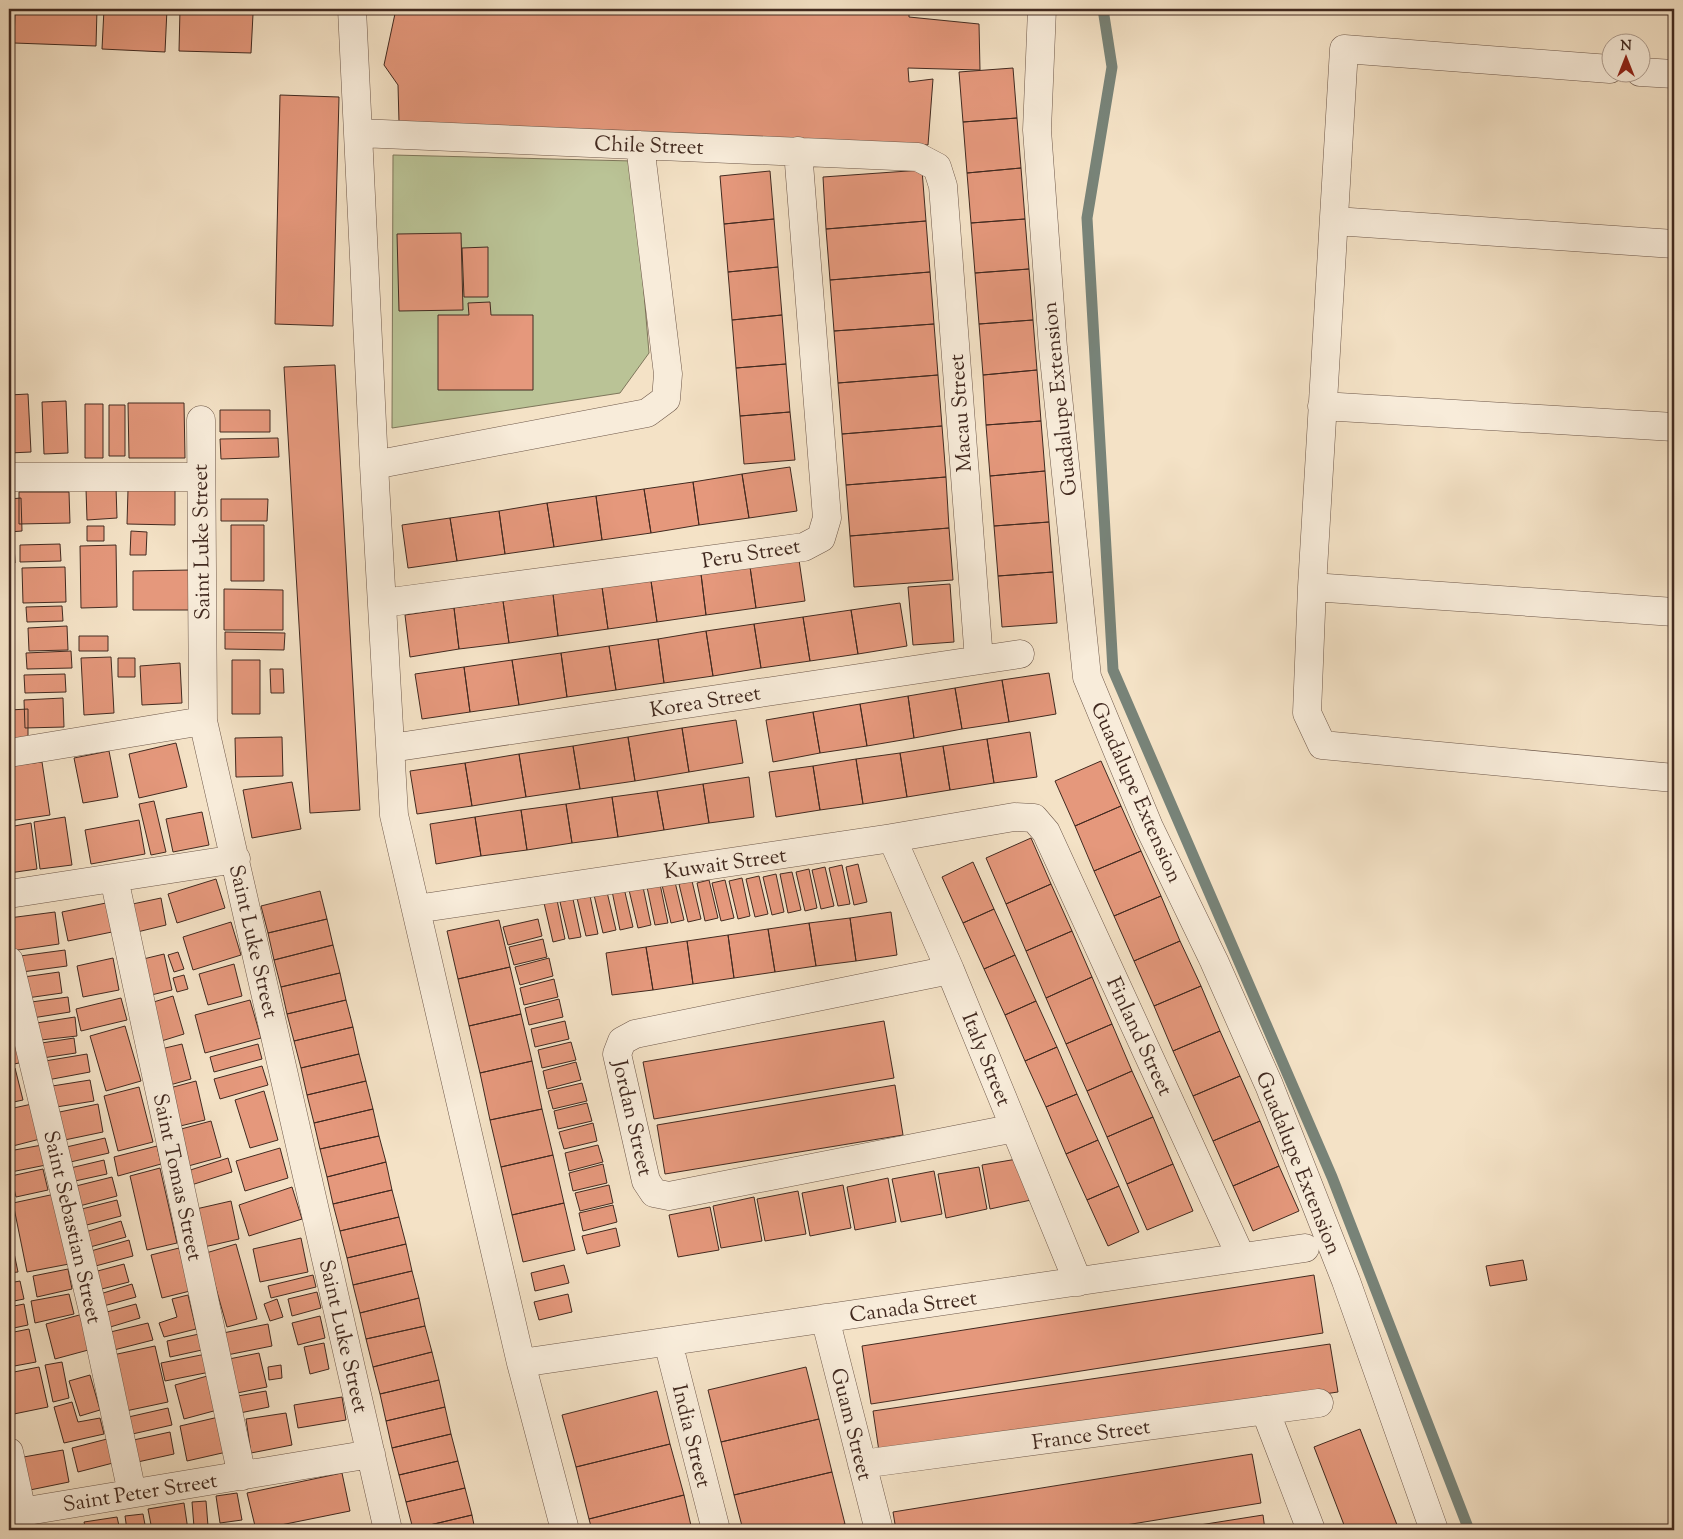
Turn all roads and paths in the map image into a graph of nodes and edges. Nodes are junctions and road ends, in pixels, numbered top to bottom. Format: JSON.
{"nodes":[{"id":1,"x":352,"y":9,"type":"edge"},
{"id":2,"x":1042,"y":9,"type":"edge"},
{"id":3,"x":1600,"y":69,"type":"edge"},
{"id":4,"x":1650,"y":73,"type":"edge"},
{"id":5,"x":1674,"y":74,"type":"edge"},
{"id":6,"x":359,"y":133,"type":"junction"},
{"id":7,"x":640,"y":145,"type":"junction"},
{"id":8,"x":798,"y":151,"type":"junction"},
{"id":9,"x":937,"y":167,"type":"joint"},
{"id":10,"x":1335,"y":221,"type":"junction"},
{"id":11,"x":1674,"y":244,"type":"edge"},
{"id":12,"x":1322,"y":406,"type":"junction"},
{"id":13,"x":201,"y":420,"type":"dead end"},
{"id":14,"x":1674,"y":428,"type":"edge"},
{"id":15,"x":374,"y":465,"type":"junction"},
{"id":16,"x":9,"y":477,"type":"edge"},
{"id":17,"x":200,"y":477,"type":"junction"},
{"id":18,"x":1312,"y":586,"type":"junction"},
{"id":19,"x":383,"y":603,"type":"junction"},
{"id":20,"x":1674,"y":612,"type":"edge"},
{"id":21,"x":1020,"y":654,"type":"dead end"},
{"id":22,"x":979,"y":660,"type":"junction"},
{"id":23,"x":203,"y":721,"type":"junction"},
{"id":24,"x":391,"y":748,"type":"junction"},
{"id":25,"x":9,"y":753,"type":"edge"},
{"id":26,"x":1674,"y":778,"type":"edge"},
{"id":27,"x":1034,"y":818,"type":"joint"},
{"id":28,"x":892,"y":838,"type":"junction"},
{"id":29,"x":236,"y":859,"type":"junction"},
{"id":30,"x":114,"y":878,"type":"junction"},
{"id":31,"x":9,"y":894,"type":"edge"},
{"id":32,"x":416,"y":909,"type":"junction"},
{"id":33,"x":9,"y":961,"type":"edge"},
{"id":34,"x":950,"y":970,"type":"junction"},
{"id":35,"x":1015,"y":1128,"type":"junction"},
{"id":36,"x":1305,"y":1248,"type":"dead end"},
{"id":37,"x":1241,"y":1257,"type":"junction"},
{"id":38,"x":1078,"y":1282,"type":"junction"},
{"id":39,"x":825,"y":1318,"type":"junction"},
{"id":40,"x":668,"y":1342,"type":"junction"},
{"id":41,"x":521,"y":1363,"type":"junction"},
{"id":42,"x":1319,"y":1403,"type":"dead end"},
{"id":43,"x":1265,"y":1410,"type":"junction"},
{"id":44,"x":9,"y":1452,"type":"edge"},
{"id":45,"x":371,"y":1454,"type":"junction"},
{"id":46,"x":862,"y":1464,"type":"junction"},
{"id":47,"x":242,"y":1476,"type":"junction"},
{"id":48,"x":132,"y":1494,"type":"junction"},
{"id":49,"x":16,"y":1513,"type":"edge"},
{"id":50,"x":388,"y":1530,"type":"edge"},
{"id":51,"x":564,"y":1530,"type":"edge"},
{"id":52,"x":716,"y":1530,"type":"edge"},
{"id":53,"x":879,"y":1530,"type":"edge"},
{"id":54,"x":1311,"y":1530,"type":"edge"},
{"id":55,"x":1434,"y":1530,"type":"edge"}],
"edges":[{"from":1,"to":6,"type":"street"},
{"from":2,"to":55,"type":"street","name":"Guadalupe Extension"},
{"from":3,"to":10,"type":"street"},
{"from":4,"to":5,"type":"street"},
{"from":6,"to":7,"type":"street","name":"Chile Street"},
{"from":6,"to":15,"type":"street"},
{"from":7,"to":8,"type":"street","name":"Chile Street"},
{"from":7,"to":15,"type":"street"},
{"from":8,"to":9,"type":"street","name":"Chile Street"},
{"from":8,"to":19,"type":"street","name":"Peru Street"},
{"from":9,"to":22,"type":"street","name":"Macau Street"},
{"from":10,"to":11,"type":"street"},
{"from":10,"to":12,"type":"street"},
{"from":12,"to":14,"type":"street"},
{"from":12,"to":18,"type":"street"},
{"from":13,"to":17,"type":"street","name":"Saint Luke Street"},
{"from":15,"to":19,"type":"street"},
{"from":16,"to":17,"type":"street"},
{"from":17,"to":23,"type":"street","name":"Saint Luke Street"},
{"from":18,"to":20,"type":"street"},
{"from":18,"to":26,"type":"street"},
{"from":19,"to":24,"type":"street"},
{"from":21,"to":22,"type":"street","name":"Korea Street"},
{"from":22,"to":24,"type":"street","name":"Korea Street"},
{"from":23,"to":25,"type":"street"},
{"from":23,"to":29,"type":"street","name":"Saint Luke Street"},
{"from":24,"to":32,"type":"street"},
{"from":27,"to":28,"type":"street","name":"Kuwait Street"},
{"from":27,"to":37,"type":"street","name":"Finland Street"},
{"from":28,"to":32,"type":"street","name":"Kuwait Street"},
{"from":28,"to":34,"type":"street","name":"Italy Street"},
{"from":29,"to":30,"type":"street"},
{"from":29,"to":45,"type":"street","name":"Saint Luke Street"},
{"from":30,"to":31,"type":"street"},
{"from":30,"to":47,"type":"street","name":"Saint Tomas Street"},
{"from":32,"to":41,"type":"street"},
{"from":33,"to":48,"type":"street","name":"Saint Sebastian Street"},
{"from":34,"to":35,"type":"street","name":"Italy Street"},
{"from":34,"to":35,"type":"street","name":"Jordan Street"},
{"from":35,"to":38,"type":"street","name":"Italy Street"},
{"from":36,"to":37,"type":"street","name":"Canada Street"},
{"from":37,"to":38,"type":"street","name":"Canada Street"},
{"from":38,"to":39,"type":"street","name":"Canada Street"},
{"from":39,"to":40,"type":"street","name":"Canada Street"},
{"from":39,"to":46,"type":"street","name":"Guam Street"},
{"from":40,"to":41,"type":"street","name":"Canada Street"},
{"from":40,"to":52,"type":"street","name":"India Street"},
{"from":41,"to":51,"type":"street"},
{"from":42,"to":43,"type":"street","name":"France Street"},
{"from":43,"to":46,"type":"street","name":"France Street"},
{"from":43,"to":54,"type":"street"},
{"from":44,"to":49,"type":"street"},
{"from":45,"to":47,"type":"street"},
{"from":45,"to":50,"type":"street","name":"Saint Luke Street"},
{"from":46,"to":53,"type":"street","name":"Guam Street"},
{"from":47,"to":48,"type":"street","name":"Saint Peter Street"},
{"from":48,"to":49,"type":"street","name":"Saint Peter Street"}]}
